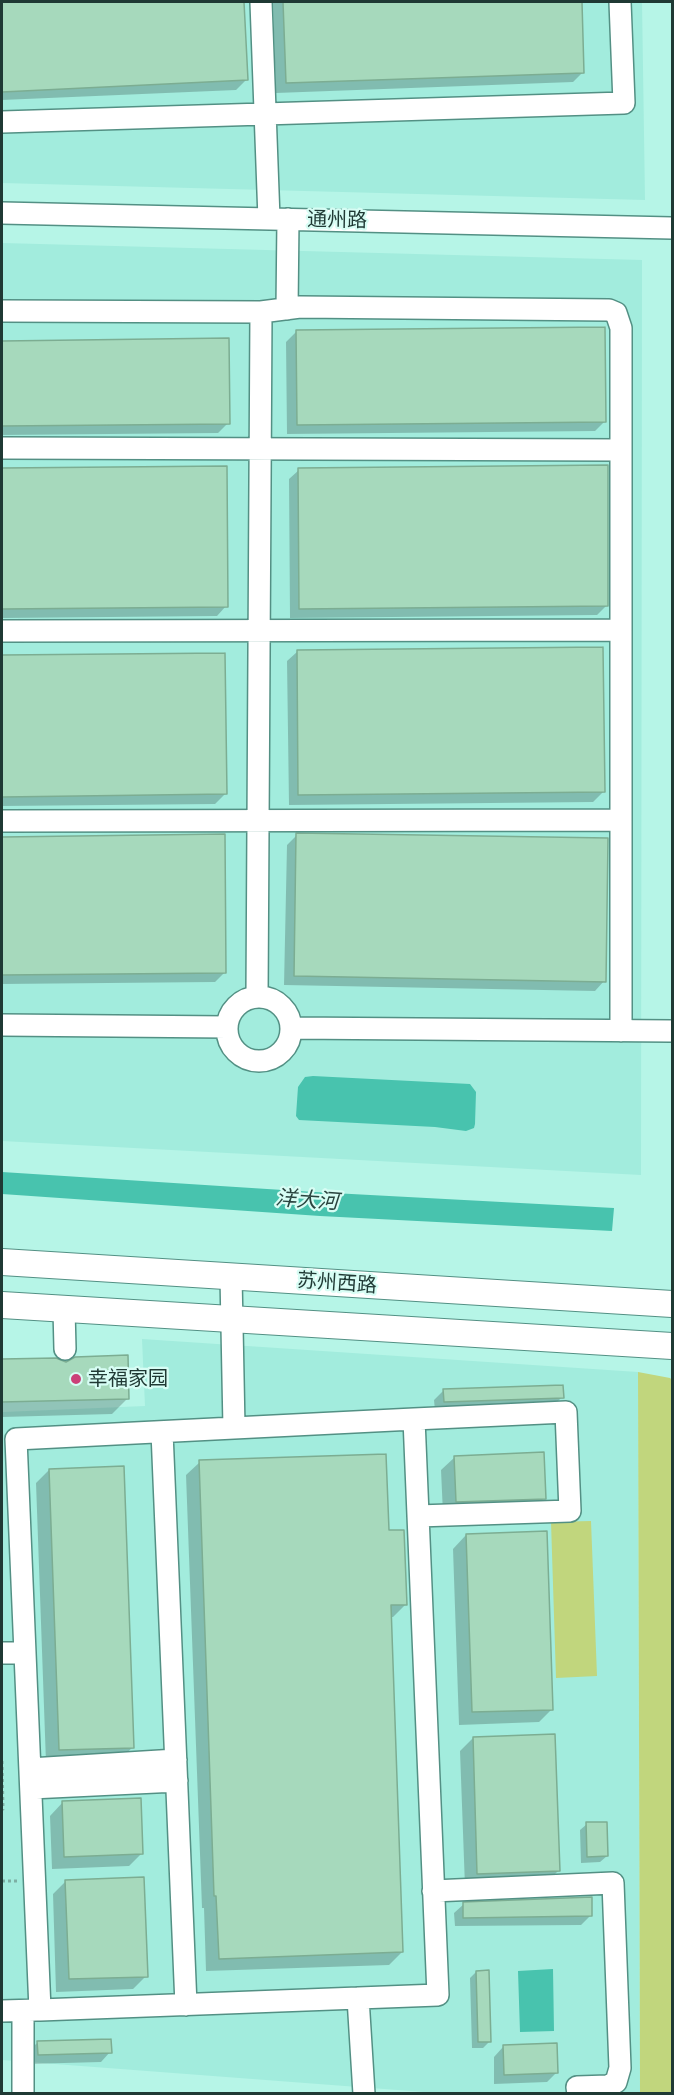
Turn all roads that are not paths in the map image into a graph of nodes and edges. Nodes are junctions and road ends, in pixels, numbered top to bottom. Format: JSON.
{"nodes":[{"id":1,"x":261,"y":2,"type":"edge"},
{"id":2,"x":620,"y":2,"type":"edge"},
{"id":3,"x":265,"y":114,"type":"junction"},
{"id":4,"x":2,"y":122,"type":"edge"},
{"id":5,"x":2,"y":213,"type":"edge"},
{"id":6,"x":279,"y":219,"type":"junction"},
{"id":7,"x":672,"y":228,"type":"edge"},
{"id":8,"x":287,"y":309,"type":"junction"},
{"id":9,"x":2,"y":311,"type":"edge"},
{"id":10,"x":261,"y":312,"type":"junction"},
{"id":11,"x":2,"y":448,"type":"edge"},
{"id":12,"x":260,"y":449,"type":"junction"},
{"id":13,"x":621,"y":450,"type":"junction"},
{"id":14,"x":621,"y":630,"type":"junction"},
{"id":15,"x":259,"y":631,"type":"junction"},
{"id":16,"x":2,"y":632,"type":"edge"},
{"id":17,"x":2,"y":820,"type":"edge"},
{"id":18,"x":258,"y":820,"type":"junction"},
{"id":19,"x":621,"y":820,"type":"junction"},
{"id":20,"x":257,"y":996,"type":"junction"},
{"id":21,"x":2,"y":1025,"type":"edge"},
{"id":22,"x":227,"y":1027,"type":"junction"},
{"id":23,"x":292,"y":1028,"type":"junction"},
{"id":24,"x":621,"y":1030,"type":"junction"},
{"id":25,"x":672,"y":1031,"type":"edge"},
{"id":26,"x":2,"y":1262,"type":"edge"},
{"id":27,"x":231,"y":1276,"type":"junction"},
{"id":28,"x":672,"y":1293,"type":"edge"},
{"id":29,"x":637,"y":1302,"type":"junction"},
{"id":30,"x":672,"y":1304,"type":"edge"},
{"id":31,"x":2,"y":1305,"type":"edge"},
{"id":32,"x":64,"y":1309,"type":"junction"},
{"id":33,"x":232,"y":1319,"type":"junction"},
{"id":34,"x":668,"y":1348,"type":"edge"},
{"id":35,"x":65,"y":1349,"type":"dead end"},
{"id":36,"x":414,"y":1419,"type":"junction"},
{"id":37,"x":234,"y":1428,"type":"junction"},
{"id":38,"x":162,"y":1432,"type":"junction"},
{"id":39,"x":9,"y":1439,"type":"edge"},
{"id":40,"x":418,"y":1516,"type":"junction"},
{"id":41,"x":2,"y":1653,"type":"edge"},
{"id":42,"x":25,"y":1653,"type":"junction"},
{"id":43,"x":176,"y":1771,"type":"junction"},
{"id":44,"x":30,"y":1779,"type":"junction"},
{"id":45,"x":433,"y":1892,"type":"junction"},
{"id":46,"x":358,"y":1998,"type":"junction"},
{"id":47,"x":186,"y":2005,"type":"junction"},
{"id":48,"x":21,"y":2011,"type":"edge"},
{"id":49,"x":23,"y":2094,"type":"edge"},
{"id":50,"x":364,"y":2094,"type":"edge"},
{"id":51,"x":578,"y":2094,"type":"edge"}],
"edges":[{"from":1,"to":3,"type":"street"},
{"from":2,"to":3,"type":"street"},
{"from":3,"to":4,"type":"street"},
{"from":3,"to":6,"type":"street"},
{"from":5,"to":6,"type":"street","name":"通州路"},
{"from":6,"to":7,"type":"street","name":"通州路"},
{"from":6,"to":8,"type":"street"},
{"from":8,"to":10,"type":"street"},
{"from":8,"to":13,"type":"street"},
{"from":9,"to":10,"type":"street"},
{"from":10,"to":12,"type":"street"},
{"from":11,"to":12,"type":"street"},
{"from":12,"to":13,"type":"street"},
{"from":12,"to":15,"type":"street"},
{"from":13,"to":14,"type":"street"},
{"from":14,"to":15,"type":"street"},
{"from":14,"to":19,"type":"street"},
{"from":15,"to":16,"type":"street"},
{"from":15,"to":18,"type":"street"},
{"from":17,"to":18,"type":"street"},
{"from":18,"to":19,"type":"street"},
{"from":18,"to":20,"type":"street"},
{"from":19,"to":24,"type":"street"},
{"from":20,"to":22,"type":"street"},
{"from":20,"to":23,"type":"street"},
{"from":21,"to":22,"type":"street"},
{"from":22,"to":23,"type":"street"},
{"from":23,"to":24,"type":"street"},
{"from":24,"to":25,"type":"street"},
{"from":26,"to":27,"type":"main road","name":"苏州西路"},
{"from":27,"to":29,"type":"main road","name":"苏州西路"},
{"from":27,"to":33,"type":"street"},
{"from":28,"to":29,"type":"street"},
{"from":29,"to":30,"type":"main road","name":"苏州西路"},
{"from":31,"to":32,"type":"main road"},
{"from":32,"to":33,"type":"main road"},
{"from":32,"to":35,"type":"street"},
{"from":33,"to":34,"type":"main road"},
{"from":33,"to":37,"type":"street"},
{"from":36,"to":37,"type":"street"},
{"from":36,"to":40,"type":"street"},
{"from":36,"to":40,"type":"street"},
{"from":37,"to":38,"type":"street"},
{"from":38,"to":39,"type":"street"},
{"from":38,"to":43,"type":"street"},
{"from":39,"to":42,"type":"street"},
{"from":40,"to":45,"type":"street"},
{"from":41,"to":42,"type":"street"},
{"from":42,"to":44,"type":"street"},
{"from":43,"to":44,"type":"street"},
{"from":43,"to":47,"type":"street"},
{"from":44,"to":48,"type":"street"},
{"from":45,"to":46,"type":"street"},
{"from":45,"to":51,"type":"street"},
{"from":46,"to":47,"type":"street"},
{"from":46,"to":50,"type":"street"},
{"from":47,"to":48,"type":"street"},
{"from":48,"to":49,"type":"street"}]}
